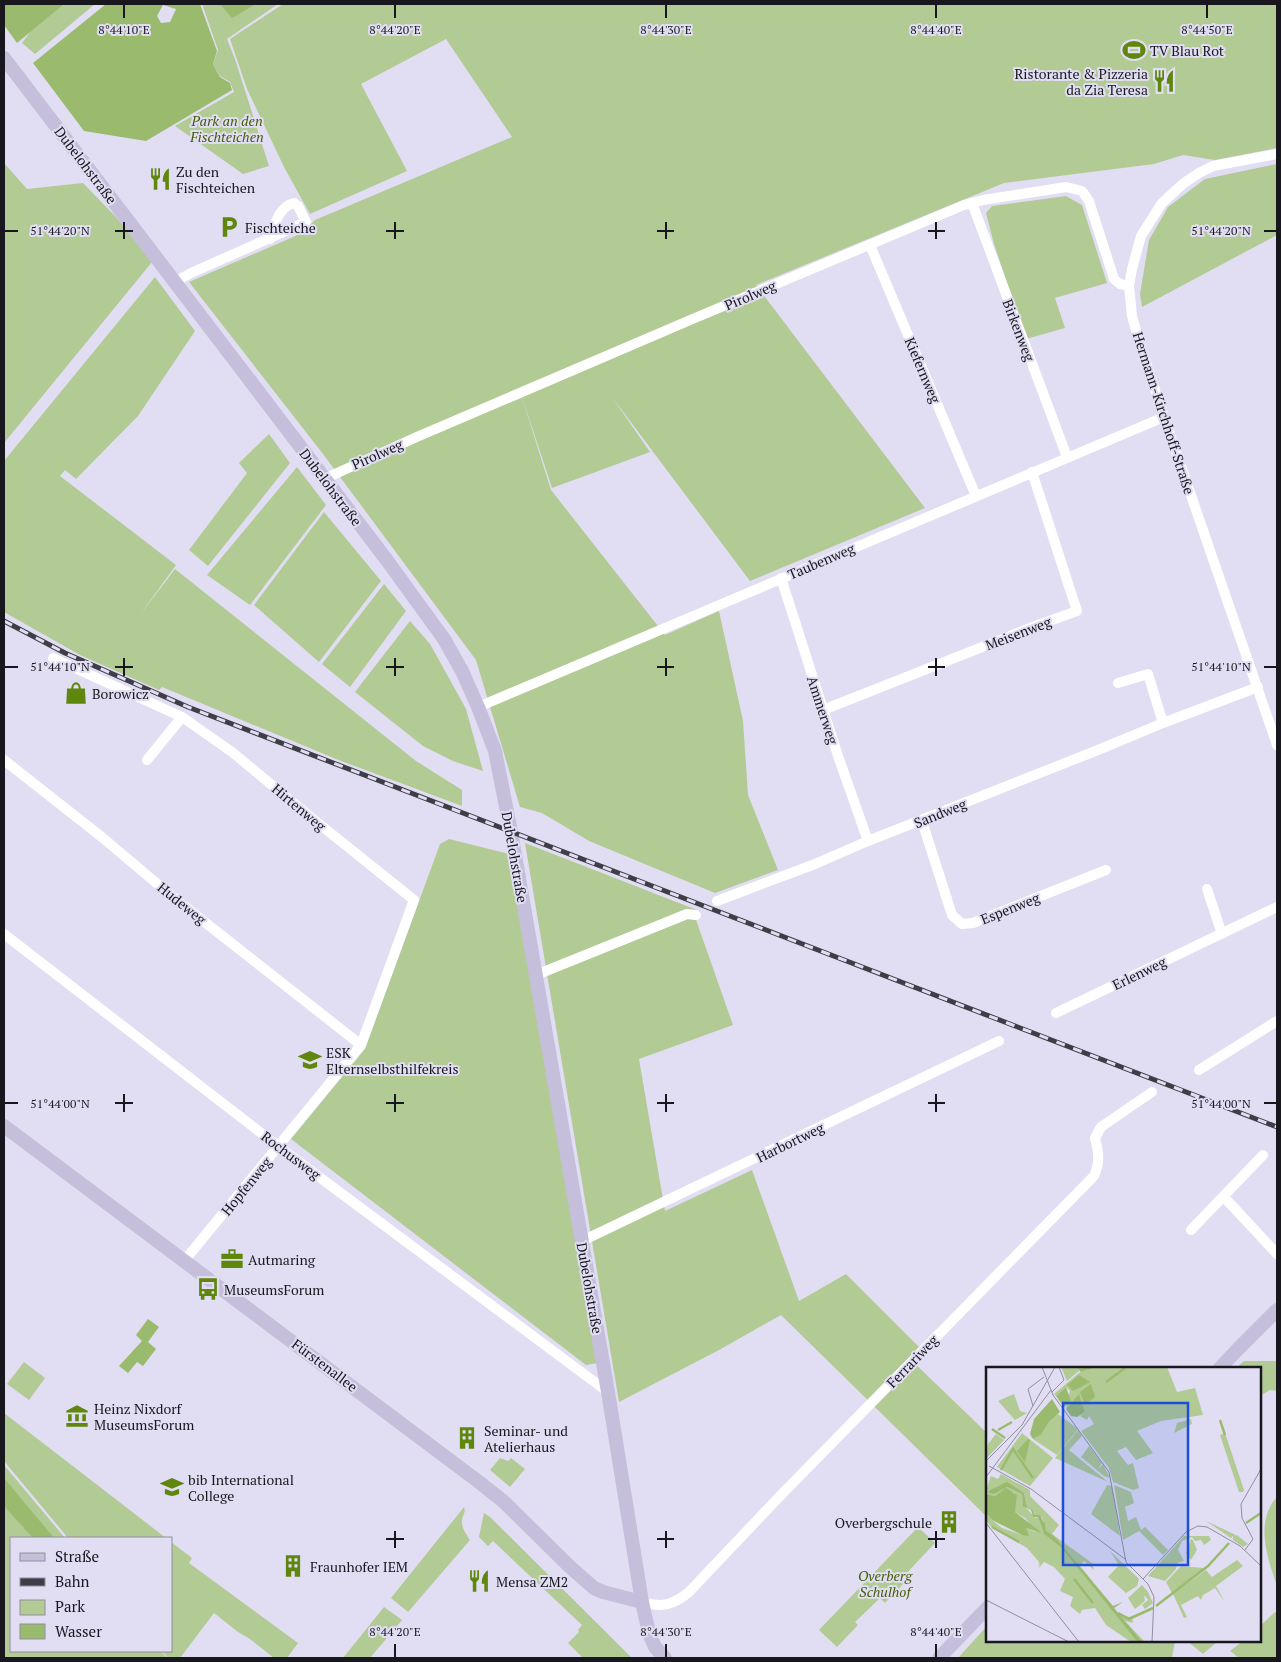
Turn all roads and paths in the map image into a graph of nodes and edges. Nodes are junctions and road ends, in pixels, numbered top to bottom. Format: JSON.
{"nodes":[{"id":1,"x":4,"y":58,"type":"edge"},
{"id":2,"x":1277,"y":154,"type":"edge"},
{"id":3,"x":972,"y":203,"type":"junction"},
{"id":4,"x":270,"y":239,"type":"dead end"},
{"id":5,"x":870,"y":245,"type":"junction"},
{"id":6,"x":175,"y":282,"type":"junction"},
{"id":7,"x":1129,"y":286,"type":"junction"},
{"id":8,"x":1164,"y":417,"type":"junction"},
{"id":9,"x":1067,"y":457,"type":"junction"},
{"id":10,"x":1032,"y":472,"type":"junction"},
{"id":11,"x":324,"y":479,"type":"junction"},
{"id":12,"x":976,"y":496,"type":"junction"},
{"id":13,"x":781,"y":578,"type":"junction"},
{"id":14,"x":53,"y":658,"type":"dead end"},
{"id":15,"x":1118,"y":683,"type":"dead end"},
{"id":16,"x":1258,"y":686,"type":"junction"},
{"id":17,"x":478,"y":707,"type":"junction"},
{"id":18,"x":823,"y":710,"type":"junction"},
{"id":19,"x":182,"y":717,"type":"junction"},
{"id":20,"x":1163,"y":722,"type":"junction"},
{"id":21,"x":1277,"y":745,"type":"edge"},
{"id":22,"x":4,"y":760,"type":"edge"},
{"id":23,"x":147,"y":760,"type":"dead end"},
{"id":24,"x":922,"y":820,"type":"junction"},
{"id":25,"x":868,"y":841,"type":"junction"},
{"id":26,"x":1106,"y":870,"type":"dead end"},
{"id":27,"x":1207,"y":889,"type":"dead end"},
{"id":28,"x":414,"y":900,"type":"joint"},
{"id":29,"x":717,"y":901,"type":"dead end"},
{"id":30,"x":1277,"y":907,"type":"edge"},
{"id":31,"x":696,"y":915,"type":"dead end"},
{"id":32,"x":4,"y":934,"type":"edge"},
{"id":33,"x":1222,"y":934,"type":"junction"},
{"id":34,"x":536,"y":975,"type":"junction"},
{"id":35,"x":1056,"y":1013,"type":"dead end"},
{"id":36,"x":1277,"y":1021,"type":"edge"},
{"id":37,"x":999,"y":1042,"type":"dead end"},
{"id":38,"x":360,"y":1045,"type":"junction"},
{"id":39,"x":1198,"y":1070,"type":"dead end"},
{"id":40,"x":1152,"y":1092,"type":"dead end"},
{"id":41,"x":4,"y":1126,"type":"edge"},
{"id":42,"x":278,"y":1146,"type":"junction"},
{"id":43,"x":1264,"y":1155,"type":"dead end"},
{"id":44,"x":1224,"y":1197,"type":"junction"},
{"id":45,"x":1190,"y":1230,"type":"dead end"},
{"id":46,"x":582,"y":1241,"type":"junction"},
{"id":47,"x":1277,"y":1254,"type":"edge"},
{"id":48,"x":184,"y":1260,"type":"junction"},
{"id":49,"x":1277,"y":1310,"type":"edge"},
{"id":50,"x":1221,"y":1367,"type":"edge"},
{"id":51,"x":582,"y":1371,"type":"junction"},
{"id":52,"x":605,"y":1371,"type":"junction"},
{"id":53,"x":608,"y":1392,"type":"junction"},
{"id":54,"x":642,"y":1602,"type":"junction"},
{"id":55,"x":986,"y":1609,"type":"edge"},
{"id":56,"x":665,"y":1658,"type":"edge"},
{"id":57,"x":939,"y":1658,"type":"edge"}],
"edges":[{"from":1,"to":6,"type":"main road","name":"Dubelohstraße"},
{"from":2,"to":7,"type":"street","name":"Hermann-Kirchhoff-Straße"},
{"from":3,"to":5,"type":"street","name":"Pirolweg"},
{"from":3,"to":7,"type":"street","name":"Pirolweg"},
{"from":3,"to":9,"type":"street","name":"Birkenweg"},
{"from":4,"to":6,"type":"street"},
{"from":5,"to":11,"type":"street","name":"Pirolweg"},
{"from":5,"to":12,"type":"street","name":"Kiefernweg"},
{"from":6,"to":11,"type":"main road","name":"Dubelohstraße"},
{"from":7,"to":8,"type":"street","name":"Hermann-Kirchhoff-Straße"},
{"from":8,"to":9,"type":"street","name":"Taubenweg"},
{"from":8,"to":16,"type":"street","name":"Hermann-Kirchhoff-Straße"},
{"from":9,"to":10,"type":"street","name":"Taubenweg"},
{"from":10,"to":12,"type":"street","name":"Taubenweg"},
{"from":10,"to":18,"type":"street","name":"Meisenweg"},
{"from":11,"to":17,"type":"main road","name":"Dubelohstraße"},
{"from":12,"to":13,"type":"street","name":"Taubenweg"},
{"from":13,"to":17,"type":"street","name":"Taubenweg"},
{"from":13,"to":18,"type":"street","name":"Ammerweg"},
{"from":14,"to":19,"type":"street","name":"Hirtenweg"},
{"from":15,"to":20,"type":"street"},
{"from":16,"to":20,"type":"street","name":"Sandweg"},
{"from":16,"to":21,"type":"street","name":"Hermann-Kirchhoff-Straße"},
{"from":17,"to":34,"type":"main road","name":"Dubelohstraße"},
{"from":18,"to":25,"type":"street","name":"Ammerweg"},
{"from":19,"to":23,"type":"street"},
{"from":19,"to":28,"type":"street","name":"Hirtenweg"},
{"from":20,"to":24,"type":"street","name":"Sandweg"},
{"from":22,"to":38,"type":"street","name":"Hudeweg"},
{"from":24,"to":25,"type":"street","name":"Sandweg"},
{"from":24,"to":26,"type":"street","name":"Espenweg"},
{"from":25,"to":29,"type":"street","name":"Sandweg"},
{"from":27,"to":33,"type":"street"},
{"from":28,"to":38,"type":"street","name":"Hopfenweg"},
{"from":30,"to":33,"type":"street","name":"Erlenweg"},
{"from":31,"to":34,"type":"street"},
{"from":32,"to":42,"type":"street","name":"Rochusweg"},
{"from":33,"to":35,"type":"street","name":"Erlenweg"},
{"from":34,"to":46,"type":"main road","name":"Dubelohstraße"},
{"from":36,"to":39,"type":"street"},
{"from":37,"to":46,"type":"street","name":"Harbortweg"},
{"from":38,"to":42,"type":"street","name":"Hopfenweg"},
{"from":40,"to":54,"type":"street","name":"Ferrariweg"},
{"from":41,"to":48,"type":"main road","name":"Fürstenallee"},
{"from":42,"to":48,"type":"street","name":"Hopfenweg"},
{"from":42,"to":51,"type":"street","name":"Rochusweg"},
{"from":43,"to":44,"type":"street"},
{"from":44,"to":45,"type":"street"},
{"from":44,"to":47,"type":"street"},
{"from":46,"to":52,"type":"main road","name":"Dubelohstraße"},
{"from":48,"to":54,"type":"main road","name":"Fürstenallee"},
{"from":49,"to":50,"type":"main road"},
{"from":51,"to":52,"type":"street"},
{"from":51,"to":53,"type":"street","name":"Rochusweg"},
{"from":52,"to":53,"type":"main road","name":"Dubelohstraße"},
{"from":53,"to":54,"type":"main road","name":"Dubelohstraße"},
{"from":54,"to":56,"type":"main road","name":"Dubelohstraße"},
{"from":55,"to":57,"type":"main road"}]}
